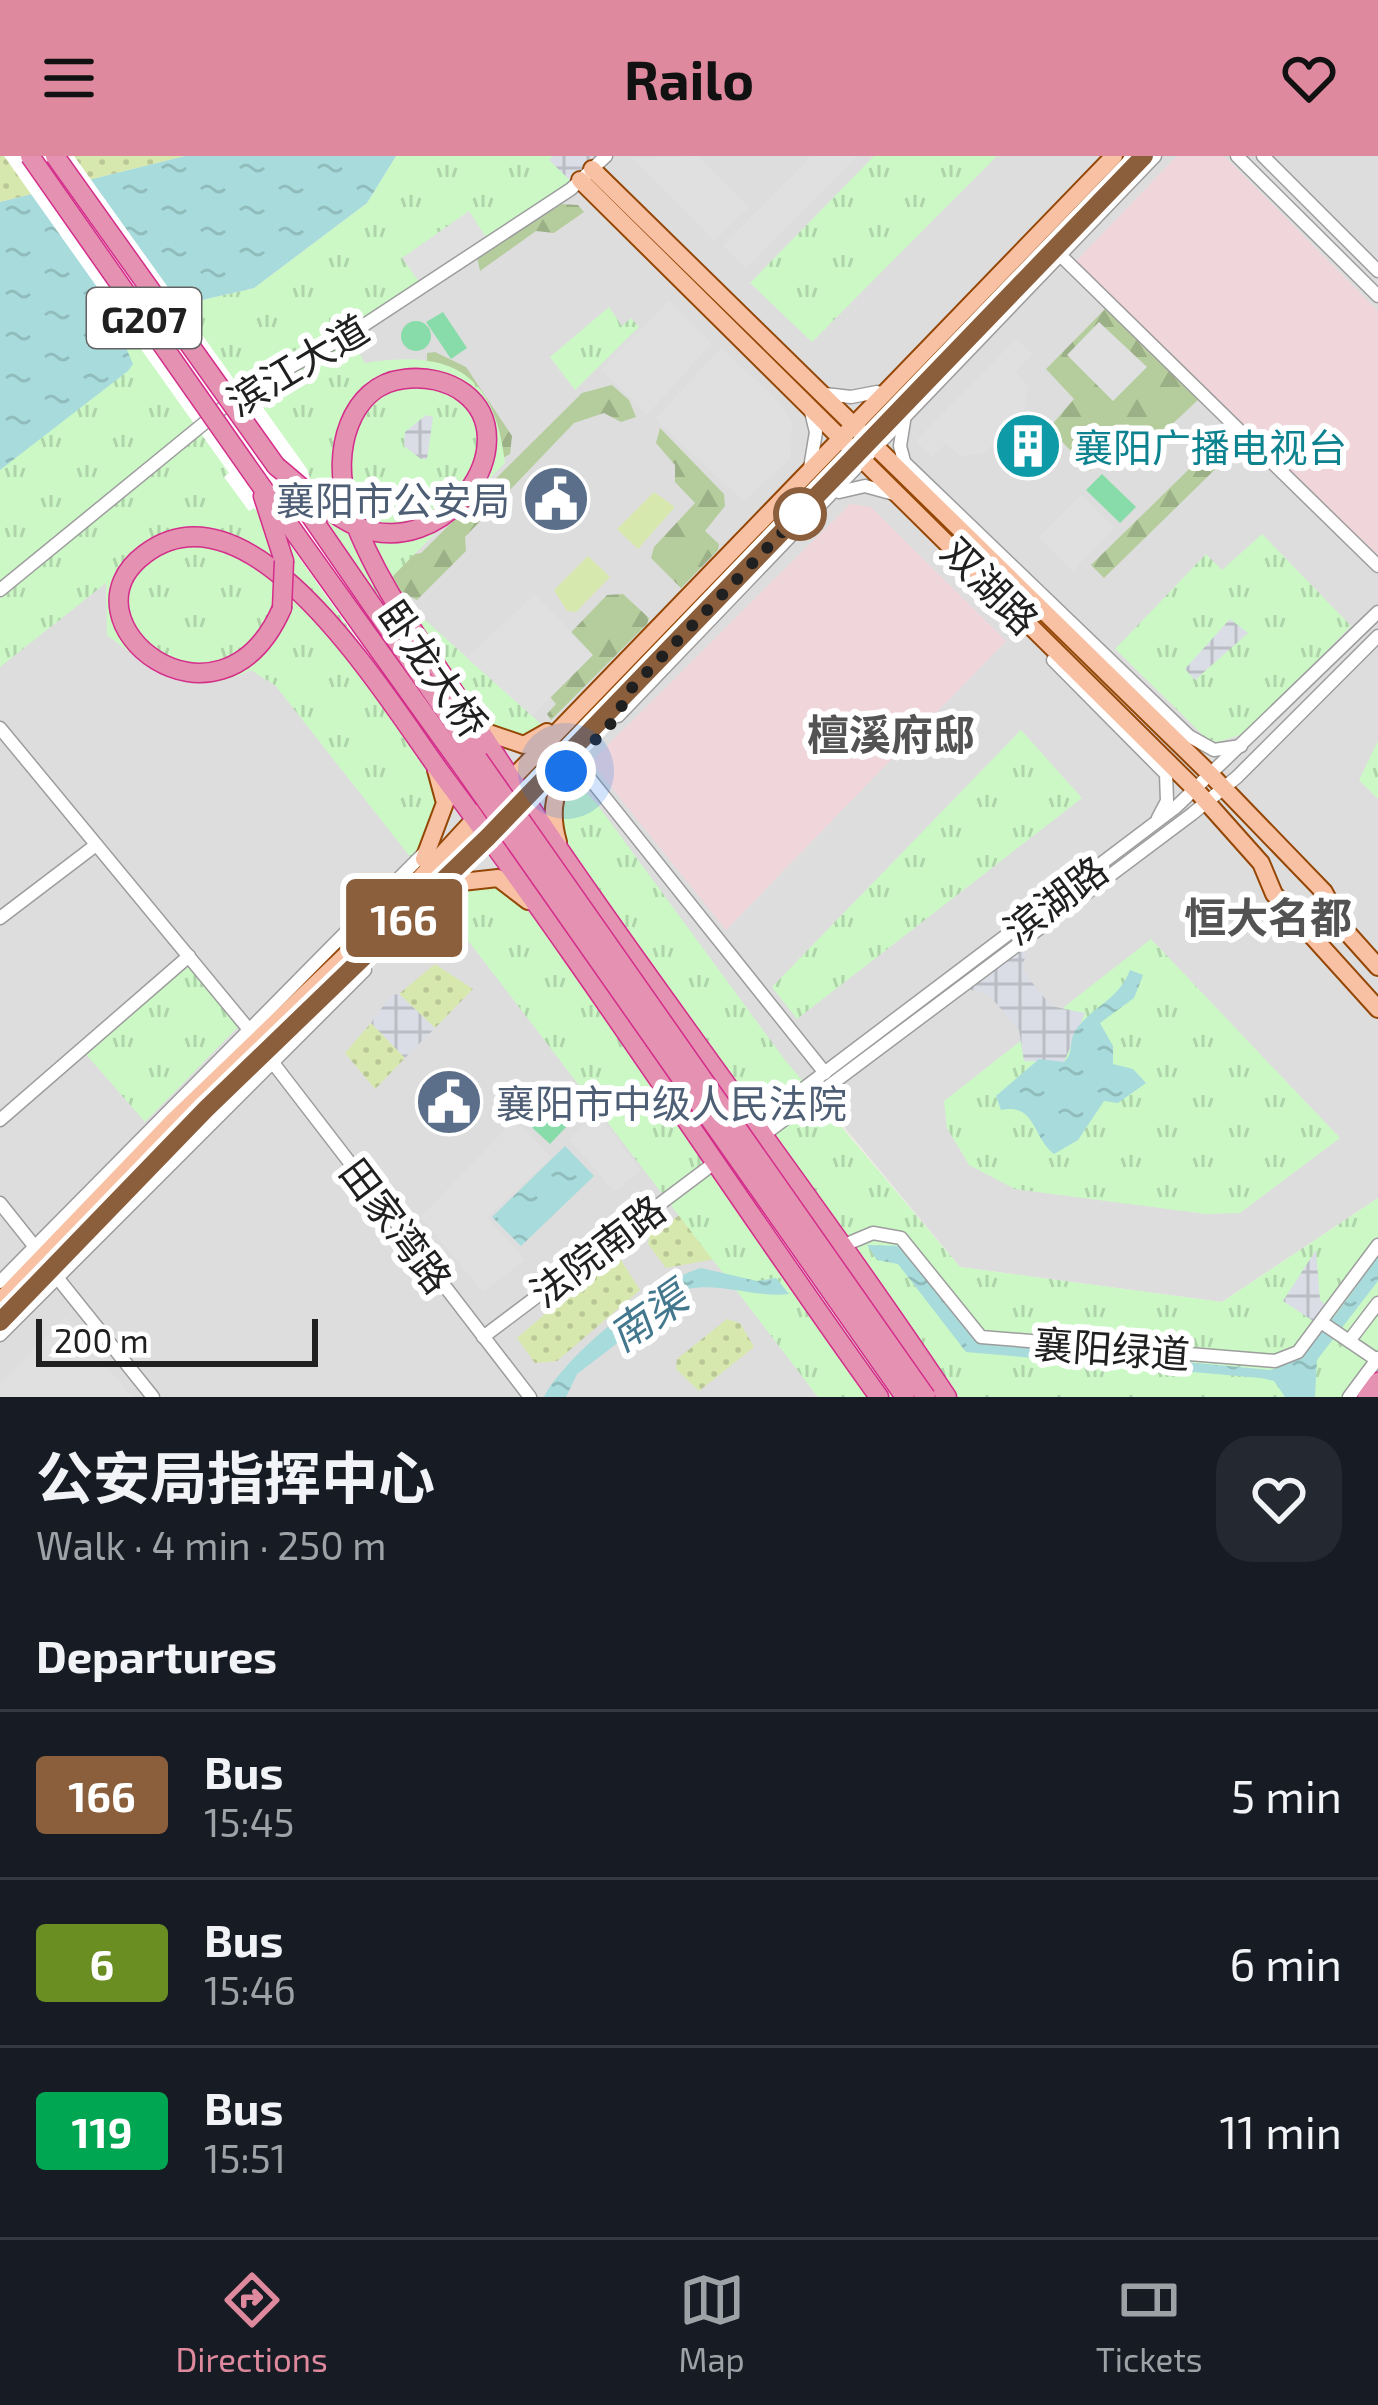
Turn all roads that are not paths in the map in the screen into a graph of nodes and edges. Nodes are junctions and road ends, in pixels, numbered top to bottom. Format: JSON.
{"nodes":[{"id":1,"x":30,"y":156,"type":"edge"},
{"id":2,"x":55,"y":156,"type":"edge"},
{"id":3,"x":1109,"y":156,"type":"edge"},
{"id":4,"x":1144,"y":156,"type":"edge"},
{"id":5,"x":1155,"y":156,"type":"edge"},
{"id":6,"x":1238,"y":156,"type":"edge"},
{"id":7,"x":1263,"y":156,"type":"edge"},
{"id":8,"x":593,"y":168,"type":"edge"},
{"id":9,"x":1058,"y":253,"type":"junction"},
{"id":10,"x":1378,"y":271,"type":"edge"},
{"id":11,"x":1378,"y":296,"type":"edge"},
{"id":12,"x":877,"y":392,"type":"junction"},
{"id":13,"x":809,"y":394,"type":"junction"},
{"id":14,"x":905,"y":417,"type":"junction"},
{"id":15,"x":845,"y":430,"type":"junction"},
{"id":16,"x":867,"y":451,"type":"junction"},
{"id":17,"x":902,"y":460,"type":"junction"},
{"id":18,"x":810,"y":465,"type":"junction"},
{"id":19,"x":277,"y":466,"type":"junction"},
{"id":20,"x":257,"y":480,"type":"junction"},
{"id":21,"x":882,"y":489,"type":"junction"},
{"id":22,"x":907,"y":489,"type":"junction"},
{"id":23,"x":827,"y":499,"type":"junction"},
{"id":24,"x":1378,"y":566,"type":"edge"},
{"id":25,"x":0,"y":590,"type":"edge"},
{"id":26,"x":1378,"y":612,"type":"edge"},
{"id":27,"x":1378,"y":636,"type":"edge"},
{"id":28,"x":610,"y":677,"type":"junction"},
{"id":29,"x":590,"y":688,"type":"junction"},
{"id":30,"x":626,"y":694,"type":"junction"},
{"id":31,"x":618,"y":716,"type":"junction"},
{"id":32,"x":0,"y":728,"type":"edge"},
{"id":33,"x":480,"y":730,"type":"junction"},
{"id":34,"x":1247,"y":743,"type":"junction"},
{"id":35,"x":572,"y":757,"type":"junction"},
{"id":36,"x":434,"y":764,"type":"junction"},
{"id":37,"x":511,"y":780,"type":"junction"},
{"id":38,"x":1218,"y":782,"type":"junction"},
{"id":39,"x":1201,"y":796,"type":"junction"},
{"id":40,"x":524,"y":800,"type":"junction"},
{"id":41,"x":475,"y":818,"type":"junction"},
{"id":42,"x":1154,"y":824,"type":"junction"},
{"id":43,"x":488,"y":837,"type":"junction"},
{"id":44,"x":97,"y":845,"type":"junction"},
{"id":45,"x":431,"y":846,"type":"junction"},
{"id":46,"x":561,"y":854,"type":"junction"},
{"id":47,"x":541,"y":915,"type":"junction"},
{"id":48,"x":385,"y":916,"type":"junction"},
{"id":49,"x":0,"y":918,"type":"edge"},
{"id":50,"x":189,"y":956,"type":"junction"},
{"id":51,"x":1378,"y":967,"type":"edge"},
{"id":52,"x":365,"y":970,"type":"junction"},
{"id":53,"x":338,"y":982,"type":"junction"},
{"id":54,"x":1378,"y":1009,"type":"edge"},
{"id":55,"x":261,"y":1045,"type":"junction"},
{"id":56,"x":825,"y":1073,"type":"junction"},
{"id":57,"x":732,"y":1092,"type":"junction"},
{"id":58,"x":780,"y":1115,"type":"junction"},
{"id":59,"x":0,"y":1120,"type":"edge"},
{"id":60,"x":760,"y":1130,"type":"junction"},
{"id":61,"x":712,"y":1164,"type":"junction"},
{"id":62,"x":784,"y":1164,"type":"junction"},
{"id":63,"x":0,"y":1203,"type":"edge"},
{"id":64,"x":1378,"y":1245,"type":"edge"},
{"id":65,"x":842,"y":1246,"type":"junction"},
{"id":66,"x":47,"y":1263,"type":"junction"},
{"id":67,"x":0,"y":1282,"type":"edge"},
{"id":68,"x":0,"y":1301,"type":"edge"},
{"id":69,"x":1378,"y":1303,"type":"edge"},
{"id":70,"x":0,"y":1322,"type":"edge"},
{"id":71,"x":1321,"y":1322,"type":"junction"},
{"id":72,"x":0,"y":1335,"type":"edge"},
{"id":73,"x":483,"y":1337,"type":"junction"},
{"id":74,"x":1348,"y":1340,"type":"junction"},
{"id":75,"x":1377,"y":1359,"type":"edge"},
{"id":76,"x":1378,"y":1382,"type":"edge"},
{"id":77,"x":153,"y":1397,"type":"edge"},
{"id":78,"x":530,"y":1397,"type":"edge"},
{"id":79,"x":879,"y":1397,"type":"edge"},
{"id":80,"x":905,"y":1397,"type":"edge"},
{"id":81,"x":926,"y":1397,"type":"edge"},
{"id":82,"x":947,"y":1397,"type":"edge"},
{"id":83,"x":1348,"y":1397,"type":"edge"},
{"id":84,"x":1366,"y":1397,"type":"edge"}],
"edges":[{"from":1,"to":20,"type":"highway","name":"卧龙大桥","number":"G207","bridge":true},
{"from":2,"to":19,"type":"highway","name":"卧龙大桥","number":"G207","bridge":true},
{"from":3,"to":12,"type":"street"},
{"from":3,"to":15,"type":"main road"},
{"from":4,"to":9,"type":"main road"},
{"from":5,"to":9,"type":"street"},
{"from":6,"to":11,"type":"street"},
{"from":7,"to":10,"type":"street"},
{"from":8,"to":13,"type":"main road","name":"双湖路"},
{"from":8,"to":25,"type":"street","name":"滨江大道"},
{"from":9,"to":14,"type":"street"},
{"from":9,"to":16,"type":"main road"},
{"from":9,"to":24,"type":"street"},
{"from":12,"to":13,"type":"street"},
{"from":12,"to":15,"type":"street"},
{"from":13,"to":15,"type":"main road","name":"双湖路"},
{"from":13,"to":18,"type":"street"},
{"from":14,"to":16,"type":"street"},
{"from":14,"to":17,"type":"street"},
{"from":15,"to":16,"type":"main road","name":"双湖路"},
{"from":15,"to":18,"type":"main road"},
{"from":16,"to":22,"type":"main road","name":"双湖路"},
{"from":16,"to":23,"type":"street"},
{"from":16,"to":30,"type":"main road"},
{"from":17,"to":22,"type":"street"},
{"from":17,"to":34,"type":"street"},
{"from":18,"to":28,"type":"main road"},
{"from":18,"to":29,"type":"street"},
{"from":19,"to":33,"type":"highway"},
{"from":19,"to":81,"type":"highway","name":"卧龙大桥","number":"G207","bridge":true},
{"from":20,"to":36,"type":"highway","bridge":true},
{"from":20,"to":80,"type":"highway","name":"卧龙大桥","number":"G207","bridge":true},
{"from":21,"to":22,"type":"street"},
{"from":21,"to":23,"type":"street"},
{"from":21,"to":42,"type":"street"},
{"from":22,"to":38,"type":"main road","name":"双湖路"},
{"from":22,"to":39,"type":"main road","name":"双湖路"},
{"from":23,"to":31,"type":"street"},
{"from":26,"to":34,"type":"street","name":"滨湖路"},
{"from":27,"to":38,"type":"street","name":"滨湖路"},
{"from":28,"to":29,"type":"main road"},
{"from":28,"to":37,"type":"main road"},
{"from":29,"to":33,"type":"main road"},
{"from":30,"to":31,"type":"main road"},
{"from":30,"to":35,"type":"main road"},
{"from":31,"to":35,"type":"main road"},
{"from":32,"to":44,"type":"street","name":"田家湾路"},
{"from":33,"to":37,"type":"highway"},
{"from":34,"to":38,"type":"street","name":"滨湖路"},
{"from":35,"to":40,"type":"main road"},
{"from":35,"to":46,"type":"main road"},
{"from":35,"to":56,"type":"street"},
{"from":36,"to":41,"type":"highway"},
{"from":36,"to":45,"type":"main road"},
{"from":37,"to":40,"type":"highway"},
{"from":37,"to":41,"type":"main road"},
{"from":38,"to":39,"type":"street","name":"滨湖路"},
{"from":38,"to":51,"type":"main road","name":"双湖路"},
{"from":39,"to":42,"type":"street","name":"滨湖路"},
{"from":39,"to":54,"type":"main road","name":"双湖路"},
{"from":39,"to":58,"type":"street","name":"滨湖路"},
{"from":40,"to":43,"type":"main road"},
{"from":40,"to":46,"type":"highway"},
{"from":41,"to":43,"type":"highway"},
{"from":41,"to":48,"type":"main road"},
{"from":42,"to":56,"type":"street","name":"滨湖路"},
{"from":43,"to":47,"type":"highway"},
{"from":43,"to":53,"type":"main road"},
{"from":44,"to":49,"type":"street"},
{"from":44,"to":50,"type":"street","name":"田家湾路"},
{"from":45,"to":48,"type":"main road"},
{"from":45,"to":55,"type":"street"},
{"from":46,"to":57,"type":"highway"},
{"from":47,"to":52,"type":"main road"},
{"from":47,"to":61,"type":"highway"},
{"from":48,"to":55,"type":"main road"},
{"from":50,"to":55,"type":"street","name":"田家湾路"},
{"from":50,"to":59,"type":"street"},
{"from":52,"to":53,"type":"main road"},
{"from":52,"to":55,"type":"street"},
{"from":53,"to":55,"type":"main road"},
{"from":55,"to":66,"type":"main road"},
{"from":55,"to":66,"type":"street"},
{"from":55,"to":73,"type":"street","name":"田家湾路"},
{"from":56,"to":58,"type":"street","name":"滨湖路"},
{"from":57,"to":58,"type":"street"},
{"from":57,"to":60,"type":"highway"},
{"from":58,"to":60,"type":"street","name":"滨湖路"},
{"from":58,"to":62,"type":"street"},
{"from":60,"to":61,"type":"street","name":"滨湖路"},
{"from":60,"to":62,"type":"highway"},
{"from":61,"to":73,"type":"street","name":"法院南路"},
{"from":61,"to":79,"type":"highway"},
{"from":62,"to":65,"type":"highway"},
{"from":63,"to":66,"type":"street"},
{"from":64,"to":71,"type":"street","name":"襄阳绿道"},
{"from":65,"to":71,"type":"street","name":"襄阳绿道"},
{"from":65,"to":82,"type":"highway"},
{"from":66,"to":67,"type":"street"},
{"from":66,"to":68,"type":"main road"},
{"from":66,"to":70,"type":"main road"},
{"from":66,"to":72,"type":"street"},
{"from":66,"to":77,"type":"street"},
{"from":69,"to":74,"type":"street"},
{"from":71,"to":74,"type":"street"},
{"from":73,"to":78,"type":"street","name":"田家湾路"},
{"from":74,"to":75,"type":"street"},
{"from":75,"to":83,"type":"street"},
{"from":76,"to":84,"type":"highway"}]}
